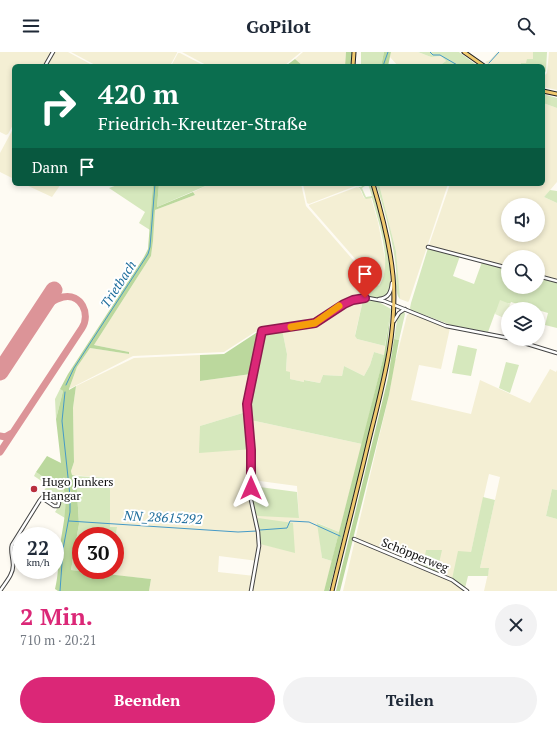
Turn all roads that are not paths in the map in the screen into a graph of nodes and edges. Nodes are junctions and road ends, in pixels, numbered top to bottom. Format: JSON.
{"nodes":[{"id":1,"x":53,"y":52,"type":"edge"},
{"id":2,"x":354,"y":52,"type":"edge"},
{"id":3,"x":464,"y":52,"type":"edge"},
{"id":4,"x":46,"y":64,"type":"edge"},
{"id":5,"x":353,"y":64,"type":"edge"},
{"id":6,"x":481,"y":64,"type":"edge"},
{"id":7,"x":545,"y":91,"type":"edge"},
{"id":8,"x":557,"y":94,"type":"edge"},
{"id":9,"x":373,"y":186,"type":"edge"},
{"id":10,"x":428,"y":247,"type":"dead end"},
{"id":11,"x":501,"y":266,"type":"edge"},
{"id":12,"x":393,"y":277,"type":"junction"},
{"id":13,"x":545,"y":278,"type":"edge"},
{"id":14,"x":557,"y":281,"type":"edge"},
{"id":15,"x":377,"y":299,"type":"junction"},
{"id":16,"x":394,"y":304,"type":"junction"},
{"id":17,"x":405,"y":309,"type":"junction"},
{"id":18,"x":392,"y":324,"type":"junction"},
{"id":19,"x":501,"y":337,"type":"edge"},
{"id":20,"x":534,"y":346,"type":"edge"},
{"id":21,"x":557,"y":353,"type":"edge"},
{"id":22,"x":42,"y":498,"type":"junction"},
{"id":23,"x":354,"y":540,"type":"dead end"},
{"id":24,"x":0,"y":591,"type":"edge"},
{"id":25,"x":251,"y":591,"type":"edge"},
{"id":26,"x":332,"y":591,"type":"edge"},
{"id":27,"x":467,"y":591,"type":"edge"}],
"edges":[{"from":1,"to":4,"type":"street"},
{"from":2,"to":5,"type":"main road"},
{"from":3,"to":6,"type":"main road"},
{"from":7,"to":8,"type":"main road"},
{"from":9,"to":12,"type":"main road"},
{"from":10,"to":11,"type":"street"},
{"from":12,"to":15,"type":"street"},
{"from":12,"to":16,"type":"main road"},
{"from":13,"to":14,"type":"street"},
{"from":15,"to":16,"type":"street"},
{"from":15,"to":25,"type":"street"},
{"from":16,"to":17,"type":"street"},
{"from":16,"to":18,"type":"main road"},
{"from":17,"to":18,"type":"street"},
{"from":17,"to":19,"type":"street"},
{"from":18,"to":26,"type":"main road"},
{"from":20,"to":21,"type":"street"},
{"from":22,"to":22,"type":"street"},
{"from":22,"to":24,"type":"street"},
{"from":23,"to":27,"type":"street","name":"Schöpperweg"}]}
